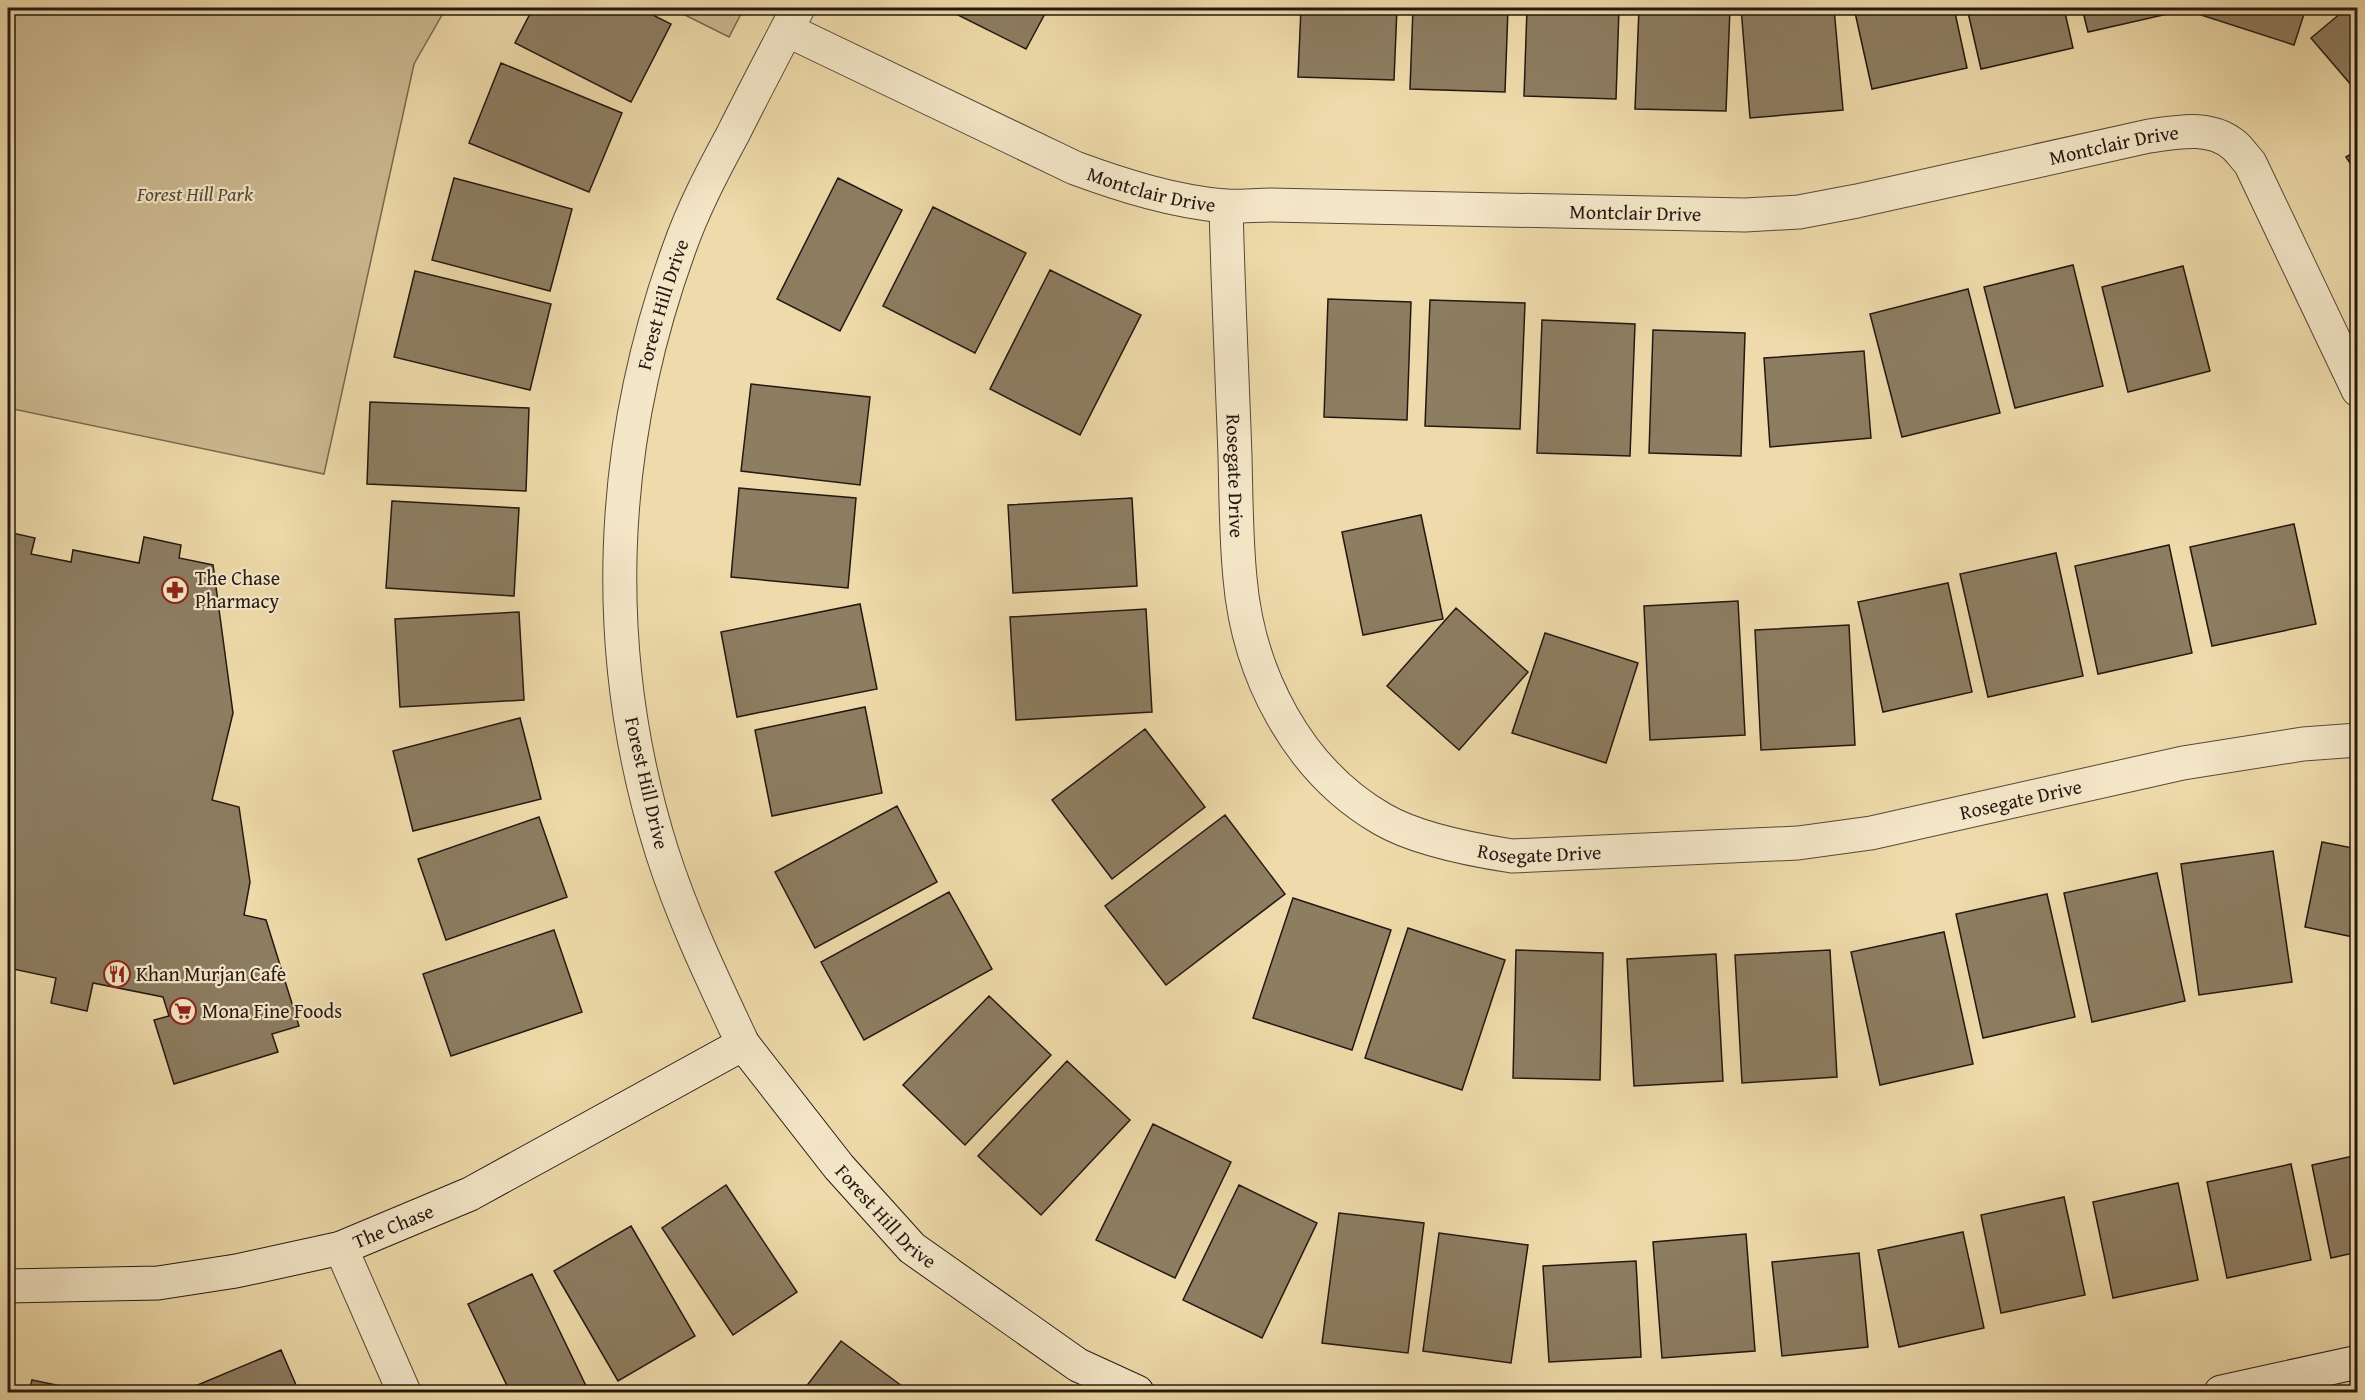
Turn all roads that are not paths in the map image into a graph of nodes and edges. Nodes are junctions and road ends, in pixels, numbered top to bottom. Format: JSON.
{"nodes":[{"id":1,"x":792,"y":19,"type":"edge"},
{"id":2,"x":1226,"y":206,"type":"junction"},
{"id":3,"x":2358,"y":390,"type":"edge"},
{"id":4,"x":2358,"y":740,"type":"edge"},
{"id":5,"x":743,"y":1044,"type":"junction"},
{"id":6,"x":341,"y":1248,"type":"junction"},
{"id":7,"x":8,"y":1286,"type":"edge"},
{"id":8,"x":2358,"y":1362,"type":"edge"},
{"id":9,"x":404,"y":1392,"type":"edge"},
{"id":10,"x":1137,"y":1392,"type":"edge"},
{"id":11,"x":2221,"y":1392,"type":"edge"}],
"edges":[{"from":1,"to":2,"type":"street","name":"Montclair Drive"},
{"from":1,"to":5,"type":"street","name":"Forest Hill Drive"},
{"from":2,"to":3,"type":"street","name":"Montclair Drive"},
{"from":2,"to":4,"type":"street","name":"Rosegate Drive"},
{"from":5,"to":6,"type":"street","name":"The Chase"},
{"from":5,"to":10,"type":"street","name":"Forest Hill Drive"},
{"from":6,"to":7,"type":"street","name":"The Chase"},
{"from":6,"to":9,"type":"street"},
{"from":8,"to":11,"type":"street"}]}
